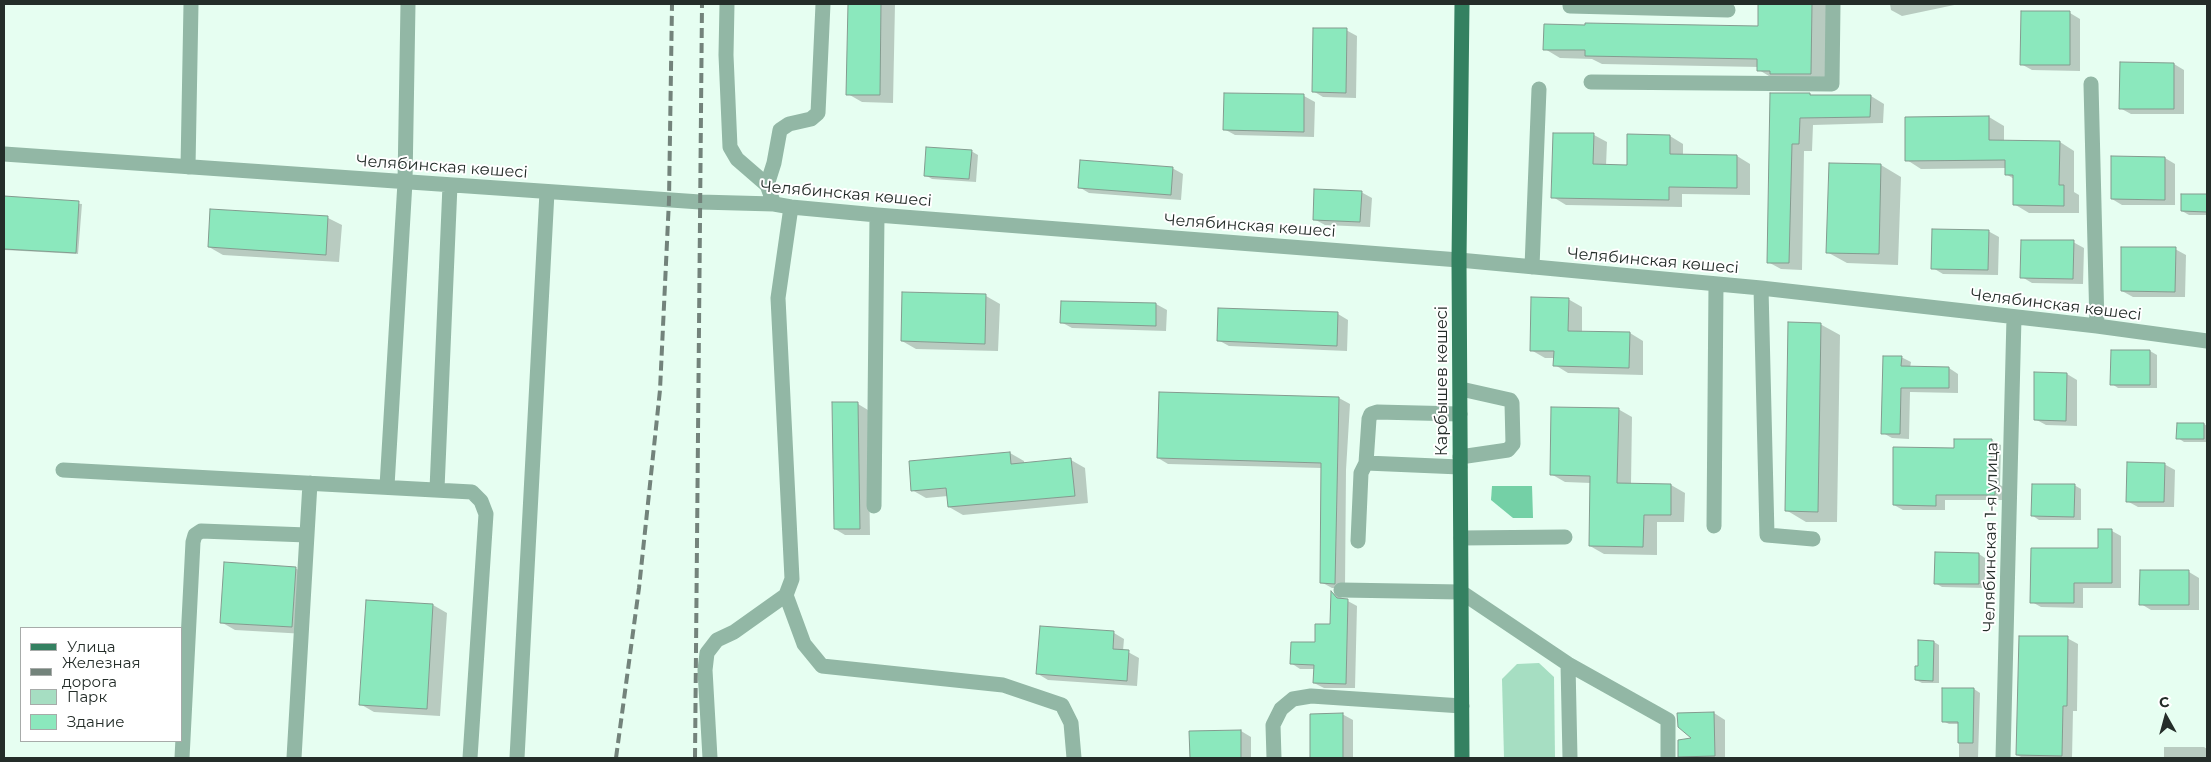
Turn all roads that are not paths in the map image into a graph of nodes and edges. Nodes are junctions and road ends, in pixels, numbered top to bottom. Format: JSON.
{"nodes":[{"id":1,"x":191,"y":4,"type":"edge"},
{"id":2,"x":408,"y":4,"type":"edge"},
{"id":3,"x":727,"y":4,"type":"edge"},
{"id":4,"x":823,"y":4,"type":"edge"},
{"id":5,"x":1462,"y":4,"type":"edge"},
{"id":6,"x":1570,"y":4,"type":"edge"},
{"id":7,"x":1833,"y":4,"type":"edge"},
{"id":8,"x":1728,"y":10,"type":"dead end"},
{"id":9,"x":1591,"y":82,"type":"dead end"},
{"id":10,"x":2091,"y":84,"type":"dead end"},
{"id":11,"x":1539,"y":89,"type":"dead end"},
{"id":12,"x":4,"y":154,"type":"edge"},
{"id":13,"x":188,"y":167,"type":"junction"},
{"id":14,"x":405,"y":182,"type":"junction"},
{"id":15,"x":450,"y":185,"type":"junction"},
{"id":16,"x":767,"y":185,"type":"junction"},
{"id":17,"x":547,"y":192,"type":"junction"},
{"id":18,"x":774,"y":204,"type":"junction"},
{"id":19,"x":791,"y":208,"type":"junction"},
{"id":20,"x":877,"y":216,"type":"junction"},
{"id":21,"x":1459,"y":260,"type":"junction"},
{"id":22,"x":1532,"y":267,"type":"junction"},
{"id":23,"x":1716,"y":284,"type":"junction"},
{"id":24,"x":1761,"y":288,"type":"junction"},
{"id":25,"x":2014,"y":317,"type":"junction"},
{"id":26,"x":2097,"y":326,"type":"junction"},
{"id":27,"x":2207,"y":341,"type":"edge"},
{"id":28,"x":1461,"y":389,"type":"junction"},
{"id":29,"x":1460,"y":414,"type":"junction"},
{"id":30,"x":1460,"y":462,"type":"junction"},
{"id":31,"x":1366,"y":463,"type":"junction"},
{"id":32,"x":63,"y":470,"type":"dead end"},
{"id":33,"x":310,"y":482,"type":"junction"},
{"id":34,"x":387,"y":486,"type":"junction"},
{"id":35,"x":437,"y":489,"type":"junction"},
{"id":36,"x":874,"y":506,"type":"dead end"},
{"id":37,"x":1714,"y":526,"type":"dead end"},
{"id":38,"x":307,"y":535,"type":"junction"},
{"id":39,"x":1461,"y":538,"type":"junction"},
{"id":40,"x":1565,"y":538,"type":"dead end"},
{"id":41,"x":1813,"y":538,"type":"dead end"},
{"id":42,"x":1358,"y":541,"type":"dead end"},
{"id":43,"x":1341,"y":590,"type":"dead end"},
{"id":44,"x":1461,"y":592,"type":"junction"},
{"id":45,"x":786,"y":595,"type":"junction"},
{"id":46,"x":1568,"y":664,"type":"junction"},
{"id":47,"x":1462,"y":706,"type":"junction"},
{"id":48,"x":182,"y":758,"type":"edge"},
{"id":49,"x":294,"y":758,"type":"edge"},
{"id":50,"x":470,"y":758,"type":"edge"},
{"id":51,"x":517,"y":758,"type":"edge"},
{"id":52,"x":710,"y":758,"type":"edge"},
{"id":53,"x":1074,"y":758,"type":"edge"},
{"id":54,"x":1274,"y":758,"type":"edge"},
{"id":55,"x":1462,"y":758,"type":"edge"},
{"id":56,"x":1570,"y":758,"type":"edge"},
{"id":57,"x":1668,"y":758,"type":"edge"},
{"id":58,"x":2003,"y":758,"type":"edge"}],
"edges":[{"from":1,"to":13,"type":"street"},
{"from":2,"to":14,"type":"street"},
{"from":3,"to":16,"type":"street"},
{"from":4,"to":16,"type":"street"},
{"from":5,"to":21,"type":"main road","name":"Карбышев көшесі"},
{"from":6,"to":8,"type":"street"},
{"from":7,"to":9,"type":"street"},
{"from":10,"to":26,"type":"street"},
{"from":11,"to":22,"type":"street"},
{"from":12,"to":13,"type":"street","name":"Челябинская көшесі"},
{"from":13,"to":14,"type":"street","name":"Челябинская көшесі"},
{"from":14,"to":15,"type":"street","name":"Челябинская көшесі"},
{"from":14,"to":34,"type":"street"},
{"from":15,"to":17,"type":"street","name":"Челябинская көшесі"},
{"from":15,"to":35,"type":"street"},
{"from":16,"to":18,"type":"street"},
{"from":17,"to":18,"type":"street","name":"Челябинская көшесі"},
{"from":17,"to":51,"type":"street"},
{"from":18,"to":19,"type":"street","name":"Челябинская көшесі"},
{"from":19,"to":20,"type":"street","name":"Челябинская көшесі"},
{"from":19,"to":45,"type":"street"},
{"from":20,"to":21,"type":"street","name":"Челябинская көшесі"},
{"from":20,"to":36,"type":"street"},
{"from":21,"to":22,"type":"street","name":"Челябинская көшесі"},
{"from":21,"to":28,"type":"main road","name":"Карбышев көшесі"},
{"from":22,"to":23,"type":"street","name":"Челябинская көшесі"},
{"from":23,"to":24,"type":"street","name":"Челябинская көшесі"},
{"from":23,"to":37,"type":"street"},
{"from":24,"to":25,"type":"street","name":"Челябинская көшесі"},
{"from":24,"to":41,"type":"street"},
{"from":25,"to":26,"type":"street","name":"Челябинская көшесі"},
{"from":25,"to":58,"type":"street","name":"Челябинская 1-я улица"},
{"from":26,"to":27,"type":"street","name":"Челябинская көшесі"},
{"from":28,"to":29,"type":"main road","name":"Карбышев көшесі"},
{"from":28,"to":30,"type":"street"},
{"from":29,"to":30,"type":"main road","name":"Карбышев көшесі"},
{"from":29,"to":31,"type":"street"},
{"from":30,"to":31,"type":"street"},
{"from":30,"to":39,"type":"main road","name":"Карбышев көшесі"},
{"from":31,"to":42,"type":"street"},
{"from":32,"to":33,"type":"street"},
{"from":33,"to":34,"type":"street"},
{"from":33,"to":38,"type":"street"},
{"from":34,"to":35,"type":"street"},
{"from":35,"to":50,"type":"street"},
{"from":38,"to":48,"type":"street"},
{"from":38,"to":49,"type":"street"},
{"from":39,"to":40,"type":"street"},
{"from":39,"to":44,"type":"main road","name":"Карбышев көшесі"},
{"from":43,"to":44,"type":"street"},
{"from":44,"to":46,"type":"street"},
{"from":44,"to":47,"type":"main road","name":"Карбышев көшесі"},
{"from":45,"to":52,"type":"street"},
{"from":45,"to":53,"type":"street"},
{"from":46,"to":56,"type":"street"},
{"from":46,"to":57,"type":"street"},
{"from":47,"to":54,"type":"street"},
{"from":47,"to":55,"type":"main road","name":"Карбышев көшесі"}]}
